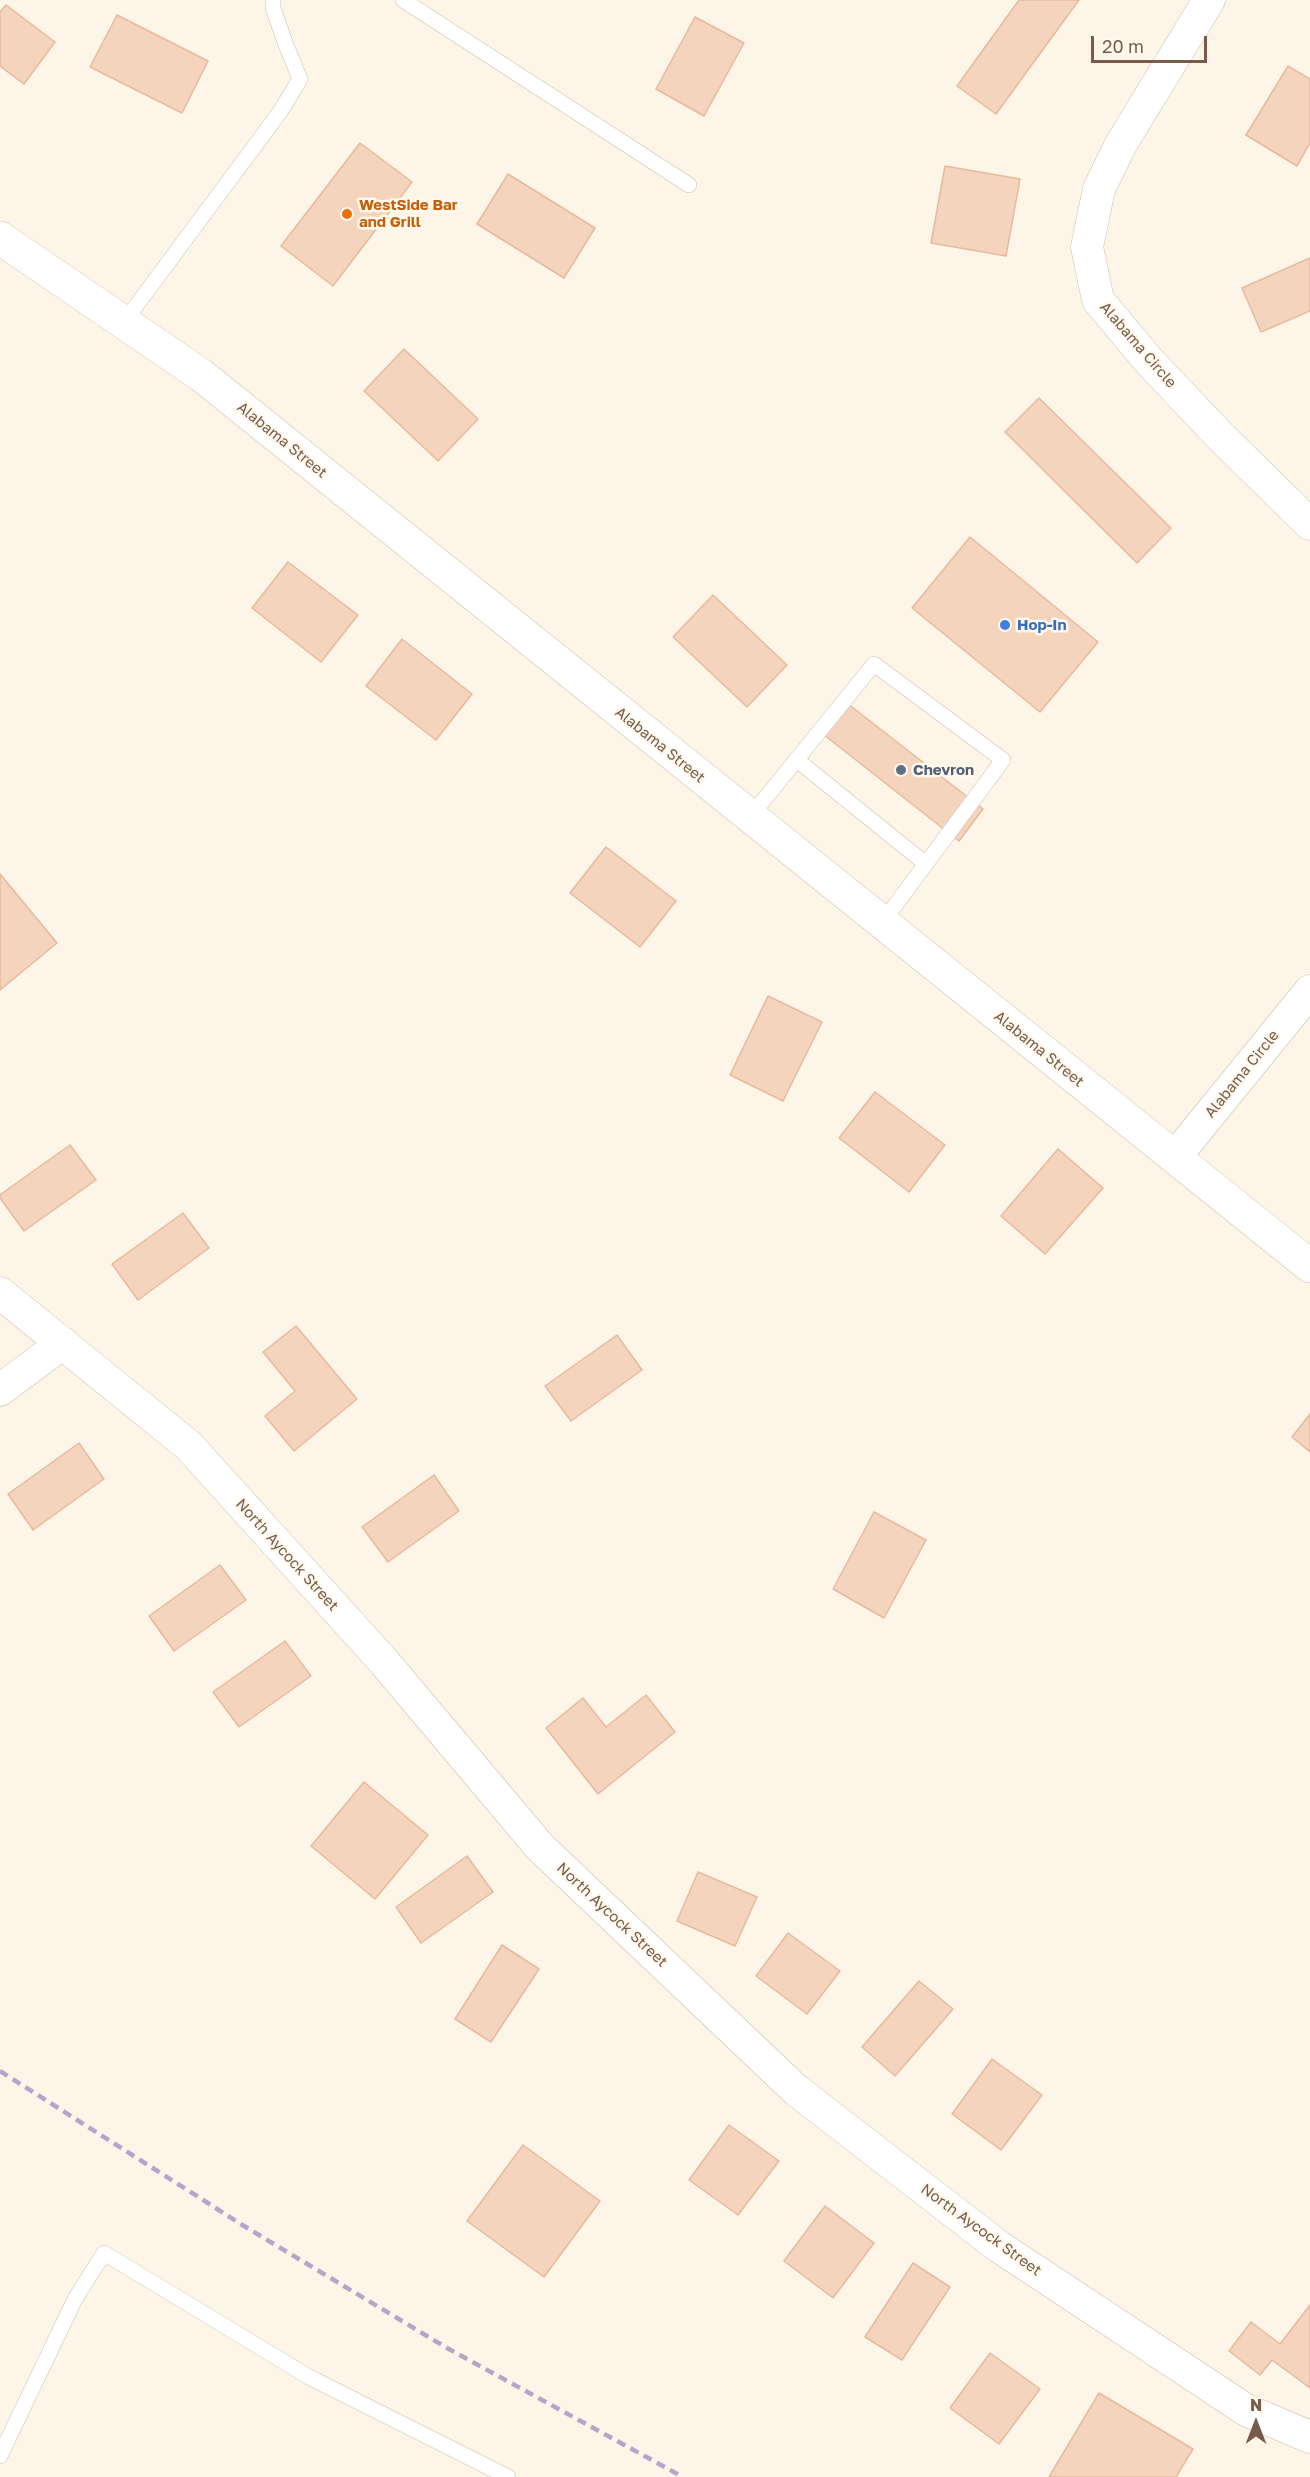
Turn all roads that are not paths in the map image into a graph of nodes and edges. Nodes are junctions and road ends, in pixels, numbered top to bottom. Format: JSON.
{"nodes":[{"id":1,"x":273,"y":0,"type":"edge"},
{"id":2,"x":403,"y":0,"type":"edge"},
{"id":3,"x":1209,"y":0,"type":"edge"},
{"id":4,"x":689,"y":185,"type":"dead end"},
{"id":5,"x":0,"y":238,"type":"edge"},
{"id":6,"x":124,"y":322,"type":"junction"},
{"id":7,"x":1310,"y":524,"type":"edge"},
{"id":8,"x":797,"y":760,"type":"junction"},
{"id":9,"x":750,"y":817,"type":"junction"},
{"id":10,"x":926,"y":864,"type":"junction"},
{"id":11,"x":882,"y":923,"type":"junction"},
{"id":12,"x":1310,"y":991,"type":"edge"},
{"id":13,"x":1175,"y":1157,"type":"junction"},
{"id":14,"x":1310,"y":1266,"type":"edge"},
{"id":15,"x":0,"y":1293,"type":"edge"},
{"id":16,"x":63,"y":1343,"type":"junction"},
{"id":17,"x":0,"y":1390,"type":"edge"},
{"id":18,"x":1310,"y":2437,"type":"edge"},
{"id":19,"x":0,"y":2456,"type":"edge"},
{"id":20,"x":508,"y":2477,"type":"edge"}],
"edges":[{"from":1,"to":6,"type":"lane"},
{"from":2,"to":4,"type":"lane"},
{"from":3,"to":7,"type":"street","name":"Alabama Circle"},
{"from":5,"to":6,"type":"main road","name":"Alabama Street"},
{"from":6,"to":9,"type":"main road","name":"Alabama Street"},
{"from":8,"to":9,"type":"lane"},
{"from":8,"to":10,"type":"lane"},
{"from":8,"to":10,"type":"lane"},
{"from":9,"to":11,"type":"main road","name":"Alabama Street"},
{"from":10,"to":11,"type":"lane"},
{"from":11,"to":13,"type":"main road","name":"Alabama Street"},
{"from":12,"to":13,"type":"street","name":"Alabama Circle"},
{"from":13,"to":14,"type":"main road","name":"Alabama Street"},
{"from":15,"to":16,"type":"street","name":"North Aycock Street"},
{"from":16,"to":17,"type":"street"},
{"from":16,"to":18,"type":"street","name":"North Aycock Street"},
{"from":19,"to":20,"type":"lane"}]}
